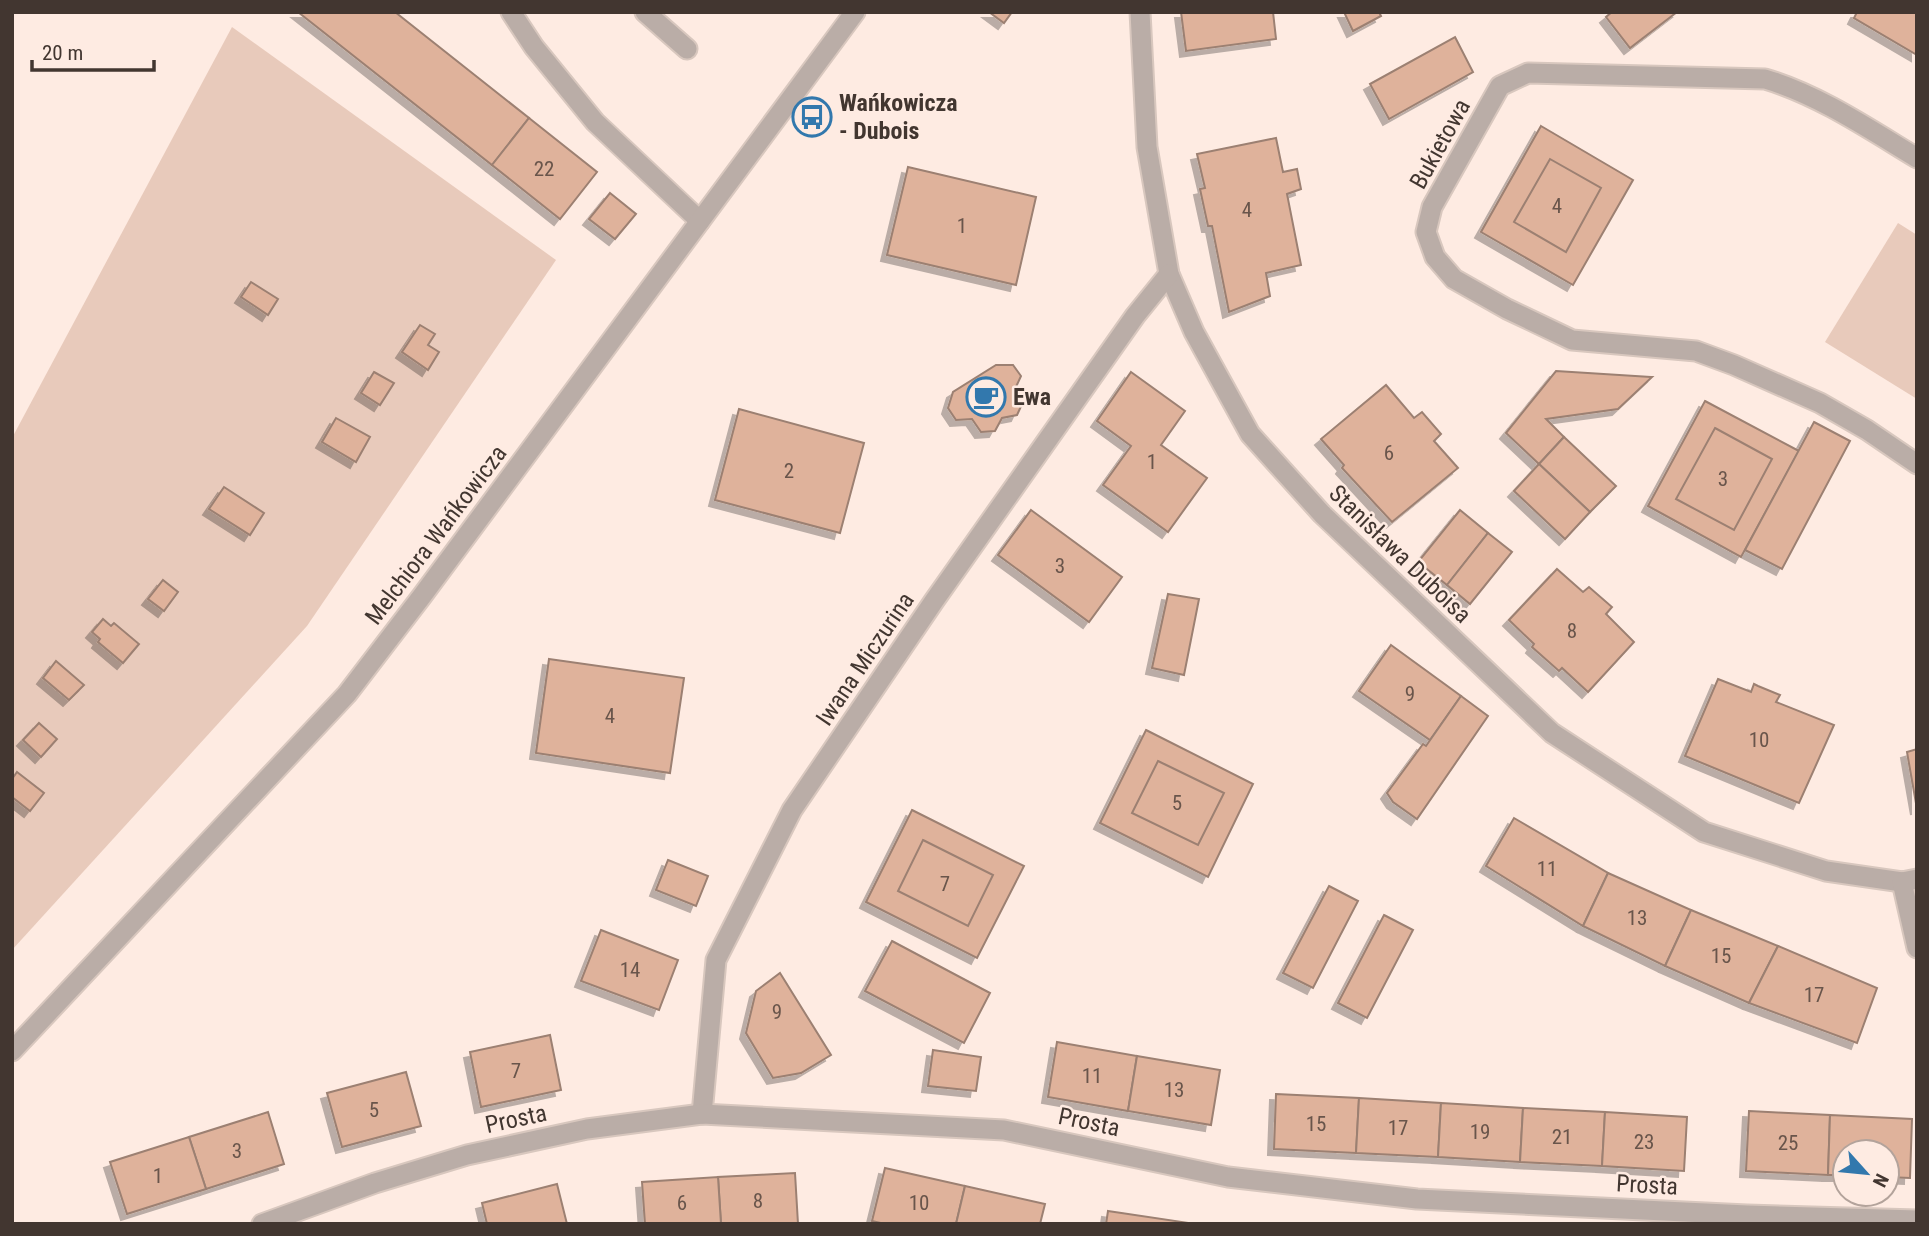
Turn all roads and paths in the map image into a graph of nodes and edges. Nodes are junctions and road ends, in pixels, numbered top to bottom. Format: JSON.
{"nodes":[{"id":1,"x":511,"y":12,"type":"edge"},
{"id":2,"x":645,"y":12,"type":"edge"},
{"id":3,"x":855,"y":12,"type":"edge"},
{"id":4,"x":1140,"y":12,"type":"edge"},
{"id":5,"x":687,"y":49,"type":"dead end"},
{"id":6,"x":1917,"y":158,"type":"edge"},
{"id":7,"x":699,"y":221,"type":"junction"},
{"id":8,"x":1168,"y":274,"type":"junction"},
{"id":9,"x":1917,"y":464,"type":"edge"},
{"id":10,"x":1909,"y":880,"type":"edge"},
{"id":11,"x":1917,"y":948,"type":"edge"},
{"id":12,"x":12,"y":1051,"type":"edge"},
{"id":13,"x":702,"y":1114,"type":"junction"},
{"id":14,"x":1917,"y":1220,"type":"edge"},
{"id":15,"x":262,"y":1224,"type":"edge"}],
"edges":[{"from":1,"to":7,"type":"street"},
{"from":2,"to":5,"type":"street"},
{"from":3,"to":7,"type":"street","name":"Melchiora Wańkowicza"},
{"from":4,"to":8,"type":"street","name":"Stanisława Duboisa"},
{"from":6,"to":9,"type":"street","name":"Bukietowa"},
{"from":7,"to":12,"type":"street","name":"Melchiora Wańkowicza"},
{"from":8,"to":10,"type":"street","name":"Stanisława Duboisa"},
{"from":8,"to":13,"type":"street","name":"Iwana Miczurina"},
{"from":10,"to":11,"type":"street"},
{"from":13,"to":14,"type":"street","name":"Prosta"},
{"from":13,"to":15,"type":"street","name":"Prosta"}]}
